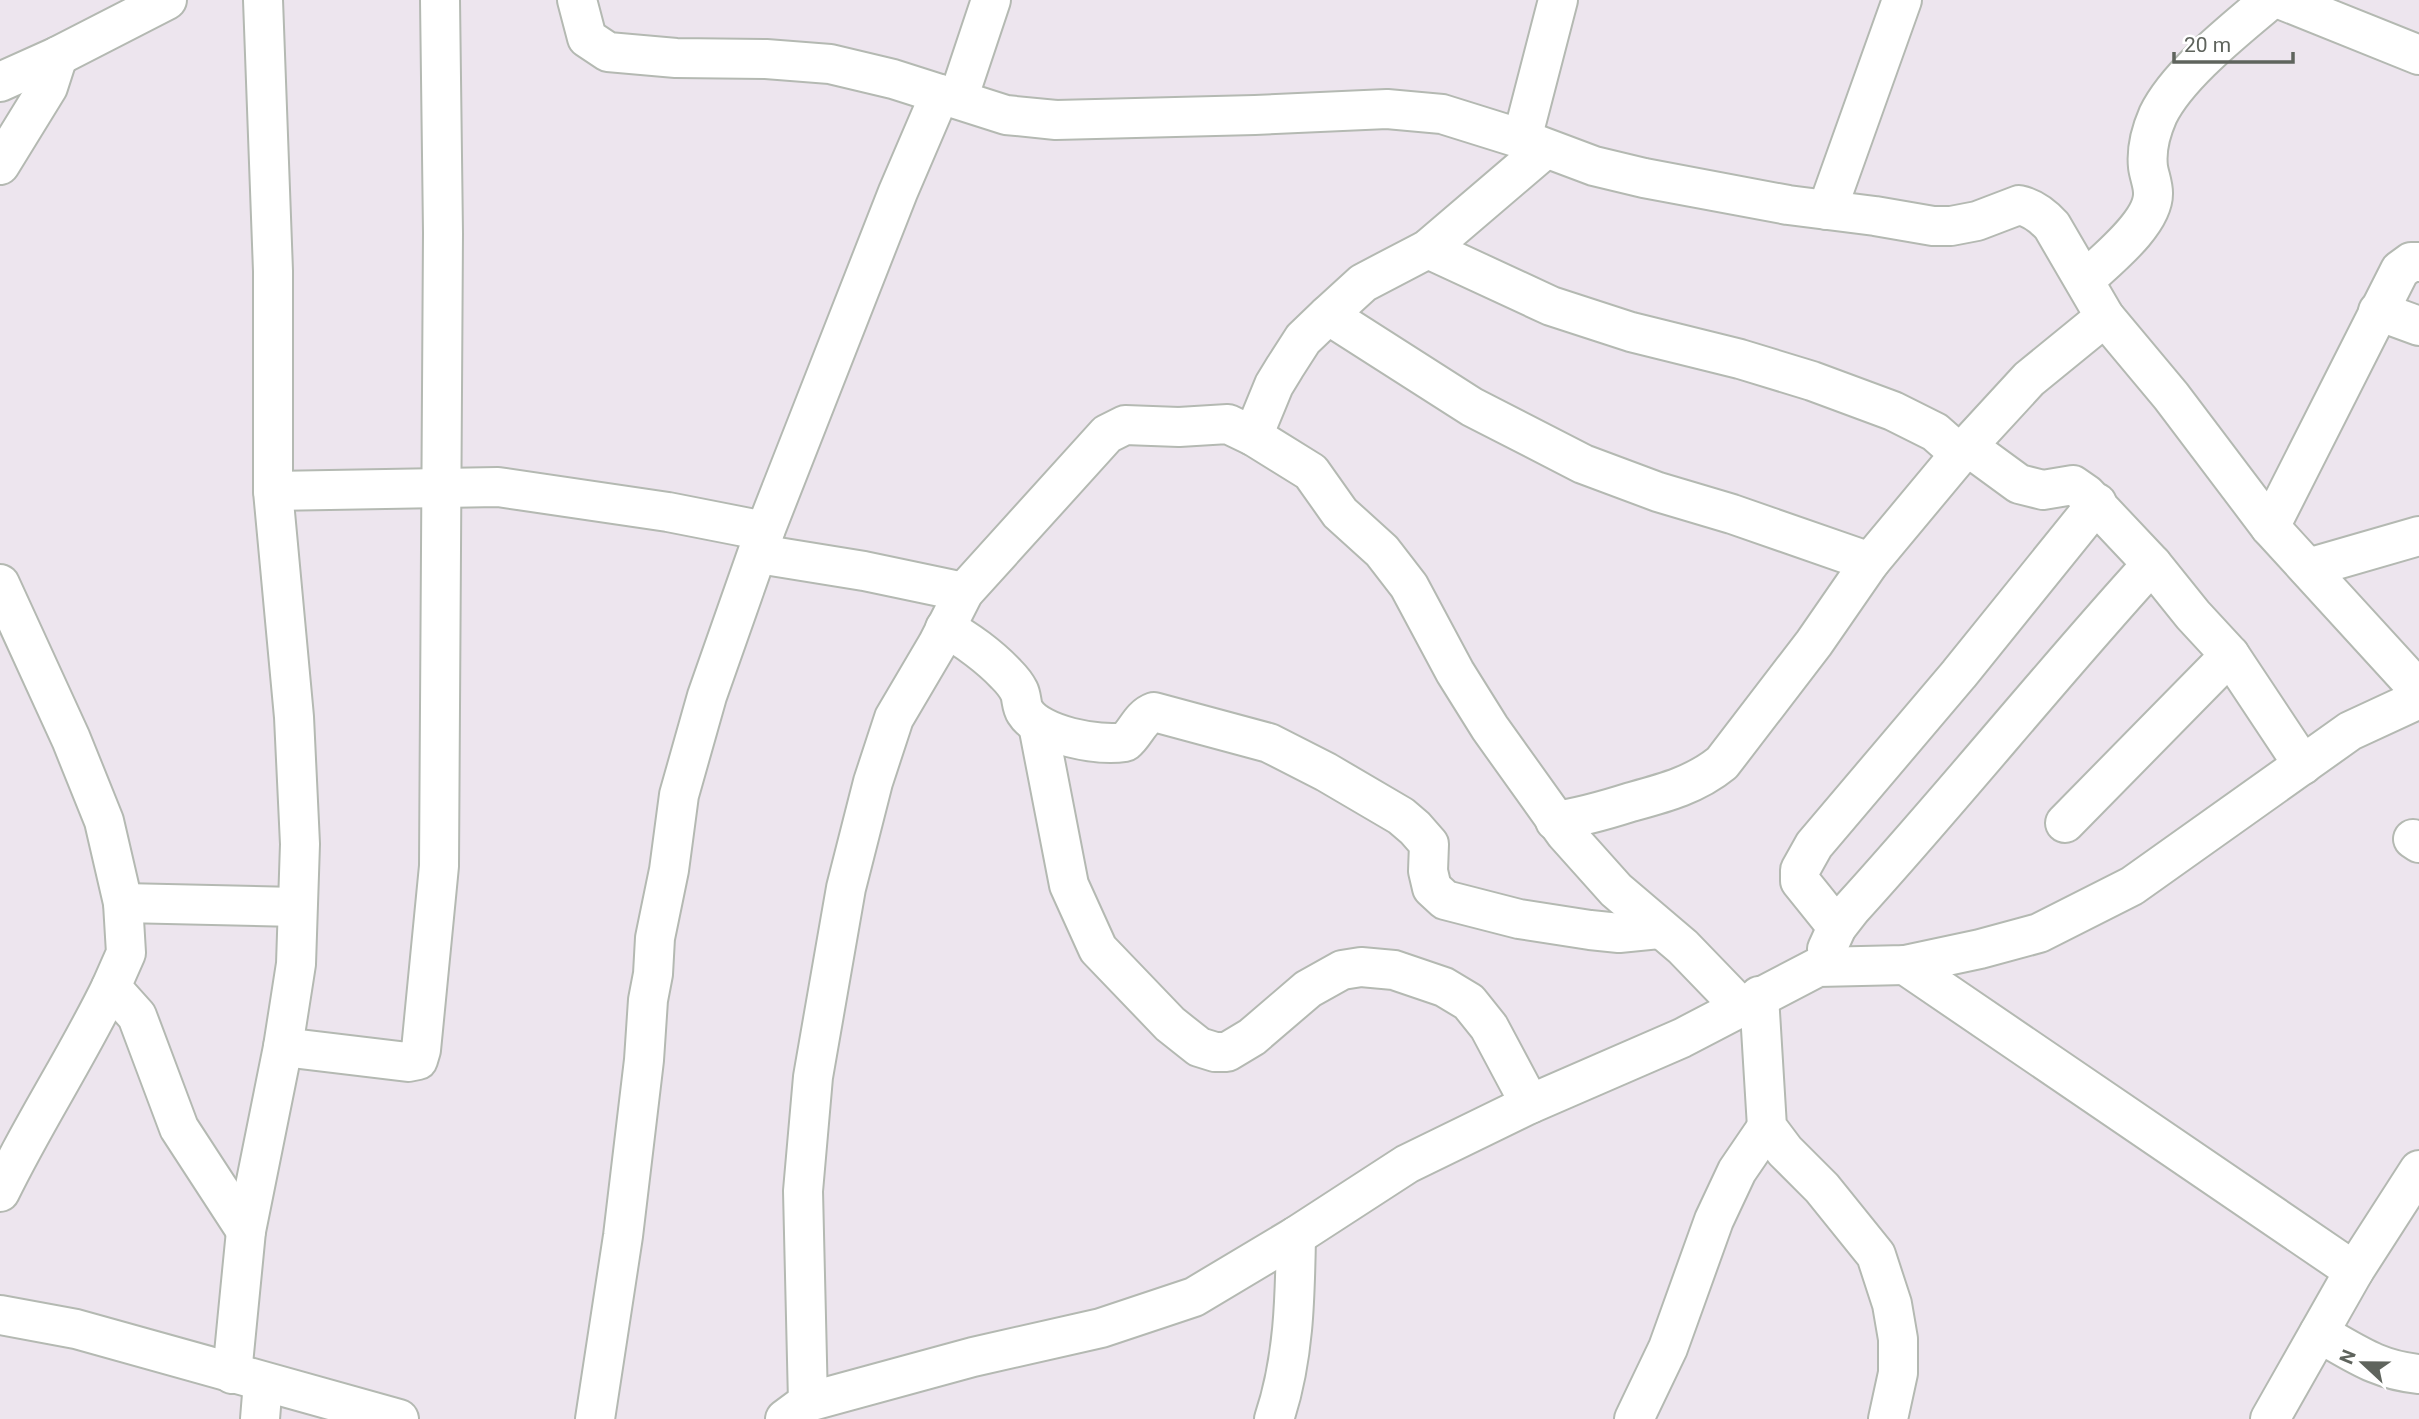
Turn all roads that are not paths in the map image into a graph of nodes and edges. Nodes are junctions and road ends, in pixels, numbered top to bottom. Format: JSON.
{"nodes":[{"id":1,"x":167,"y":0,"type":"edge"},
{"id":2,"x":263,"y":0,"type":"edge"},
{"id":3,"x":440,"y":0,"type":"edge"},
{"id":4,"x":577,"y":0,"type":"edge"},
{"id":5,"x":990,"y":0,"type":"edge"},
{"id":6,"x":1558,"y":0,"type":"edge"},
{"id":7,"x":1902,"y":0,"type":"edge"},
{"id":8,"x":2270,"y":0,"type":"edge"},
{"id":9,"x":2282,"y":0,"type":"edge"},
{"id":10,"x":124,"y":9,"type":"edge"},
{"id":11,"x":2419,"y":55,"type":"edge"},
{"id":12,"x":58,"y":56,"type":"junction"},
{"id":13,"x":0,"y":82,"type":"edge"},
{"id":14,"x":949,"y":96,"type":"junction"},
{"id":15,"x":1533,"y":144,"type":"junction"},
{"id":16,"x":0,"y":165,"type":"edge"},
{"id":17,"x":1827,"y":210,"type":"junction"},
{"id":18,"x":1428,"y":248,"type":"junction"},
{"id":19,"x":2419,"y":262,"type":"edge"},
{"id":20,"x":2085,"y":280,"type":"junction"},
{"id":21,"x":2378,"y":311,"type":"junction"},
{"id":22,"x":1328,"y":315,"type":"junction"},
{"id":23,"x":2105,"y":317,"type":"junction"},
{"id":24,"x":2419,"y":326,"type":"edge"},
{"id":25,"x":1252,"y":436,"type":"junction"},
{"id":26,"x":1963,"y":450,"type":"junction"},
{"id":27,"x":441,"y":488,"type":"junction"},
{"id":28,"x":273,"y":491,"type":"junction"},
{"id":29,"x":2096,"y":503,"type":"junction"},
{"id":30,"x":2270,"y":527,"type":"junction"},
{"id":31,"x":2419,"y":536,"type":"edge"},
{"id":32,"x":762,"y":543,"type":"junction"},
{"id":33,"x":1870,"y":562,"type":"junction"},
{"id":34,"x":2152,"y":564,"type":"junction"},
{"id":35,"x":2308,"y":568,"type":"junction"},
{"id":36,"x":0,"y":584,"type":"edge"},
{"id":37,"x":964,"y":592,"type":"junction"},
{"id":38,"x":945,"y":628,"type":"junction"},
{"id":39,"x":2230,"y":655,"type":"junction"},
{"id":40,"x":2419,"y":690,"type":"edge"},
{"id":41,"x":2419,"y":699,"type":"edge"},
{"id":42,"x":1038,"y":725,"type":"junction"},
{"id":43,"x":2304,"y":765,"type":"junction"},
{"id":44,"x":1555,"y":821,"type":"junction"},
{"id":45,"x":2065,"y":822,"type":"dead end"},
{"id":46,"x":122,"y":903,"type":"junction"},
{"id":47,"x":297,"y":906,"type":"junction"},
{"id":48,"x":1837,"y":927,"type":"junction"},
{"id":49,"x":1660,"y":929,"type":"junction"},
{"id":50,"x":1905,"y":965,"type":"junction"},
{"id":51,"x":1818,"y":967,"type":"junction"},
{"id":52,"x":111,"y":987,"type":"junction"},
{"id":53,"x":1749,"y":1001,"type":"junction"},
{"id":54,"x":283,"y":1047,"type":"junction"},
{"id":55,"x":1530,"y":1104,"type":"junction"},
{"id":56,"x":1767,"y":1127,"type":"junction"},
{"id":57,"x":2419,"y":1170,"type":"edge"},
{"id":58,"x":0,"y":1192,"type":"edge"},
{"id":59,"x":246,"y":1231,"type":"junction"},
{"id":60,"x":1296,"y":1236,"type":"junction"},
{"id":61,"x":2354,"y":1271,"type":"junction"},
{"id":62,"x":0,"y":1315,"type":"edge"},
{"id":63,"x":2319,"y":1333,"type":"junction"},
{"id":64,"x":2419,"y":1374,"type":"edge"},
{"id":65,"x":247,"y":1378,"type":"junction"},
{"id":66,"x":796,"y":1410,"type":"edge"},
{"id":67,"x":260,"y":1419,"type":"edge"},
{"id":68,"x":393,"y":1419,"type":"edge"},
{"id":69,"x":399,"y":1419,"type":"edge"},
{"id":70,"x":595,"y":1419,"type":"edge"},
{"id":71,"x":1274,"y":1419,"type":"edge"},
{"id":72,"x":1634,"y":1419,"type":"edge"},
{"id":73,"x":1888,"y":1419,"type":"edge"},
{"id":74,"x":2270,"y":1419,"type":"edge"}],
"edges":[{"from":1,"to":10,"type":"street"},
{"from":2,"to":28,"type":"street"},
{"from":3,"to":27,"type":"street"},
{"from":4,"to":14,"type":"street"},
{"from":5,"to":14,"type":"street"},
{"from":6,"to":15,"type":"street"},
{"from":7,"to":17,"type":"street"},
{"from":8,"to":20,"type":"street"},
{"from":9,"to":11,"type":"street"},
{"from":10,"to":12,"type":"street"},
{"from":12,"to":13,"type":"street"},
{"from":12,"to":16,"type":"street"},
{"from":14,"to":15,"type":"street"},
{"from":14,"to":32,"type":"street"},
{"from":15,"to":17,"type":"street"},
{"from":15,"to":18,"type":"street"},
{"from":17,"to":20,"type":"street"},
{"from":18,"to":22,"type":"street"},
{"from":18,"to":26,"type":"street"},
{"from":19,"to":21,"type":"street"},
{"from":20,"to":23,"type":"street"},
{"from":21,"to":24,"type":"street"},
{"from":21,"to":30,"type":"street"},
{"from":22,"to":25,"type":"street"},
{"from":22,"to":33,"type":"street"},
{"from":23,"to":26,"type":"street"},
{"from":23,"to":30,"type":"street"},
{"from":25,"to":37,"type":"street"},
{"from":25,"to":44,"type":"street"},
{"from":26,"to":29,"type":"street"},
{"from":26,"to":33,"type":"street"},
{"from":27,"to":28,"type":"street"},
{"from":27,"to":32,"type":"street"},
{"from":27,"to":54,"type":"street"},
{"from":28,"to":47,"type":"street"},
{"from":29,"to":34,"type":"street"},
{"from":29,"to":48,"type":"street"},
{"from":30,"to":35,"type":"street"},
{"from":31,"to":35,"type":"street"},
{"from":32,"to":37,"type":"street"},
{"from":32,"to":70,"type":"street"},
{"from":33,"to":44,"type":"street"},
{"from":34,"to":39,"type":"street"},
{"from":34,"to":48,"type":"street"},
{"from":35,"to":40,"type":"street"},
{"from":36,"to":46,"type":"street"},
{"from":37,"to":38,"type":"street"},
{"from":38,"to":42,"type":"street"},
{"from":38,"to":66,"type":"street"},
{"from":39,"to":43,"type":"street"},
{"from":39,"to":45,"type":"street"},
{"from":41,"to":43,"type":"street"},
{"from":42,"to":49,"type":"street"},
{"from":42,"to":55,"type":"street"},
{"from":43,"to":50,"type":"street"},
{"from":44,"to":49,"type":"street"},
{"from":46,"to":47,"type":"street"},
{"from":46,"to":52,"type":"street"},
{"from":47,"to":54,"type":"street"},
{"from":48,"to":51,"type":"street"},
{"from":49,"to":53,"type":"street"},
{"from":50,"to":51,"type":"street"},
{"from":50,"to":61,"type":"street"},
{"from":51,"to":53,"type":"street"},
{"from":52,"to":58,"type":"street"},
{"from":52,"to":59,"type":"street"},
{"from":53,"to":55,"type":"street"},
{"from":53,"to":56,"type":"street"},
{"from":54,"to":59,"type":"street"},
{"from":55,"to":60,"type":"street"},
{"from":56,"to":72,"type":"street"},
{"from":56,"to":73,"type":"street"},
{"from":57,"to":61,"type":"street"},
{"from":59,"to":65,"type":"street"},
{"from":60,"to":66,"type":"street"},
{"from":60,"to":71,"type":"street"},
{"from":61,"to":63,"type":"street"},
{"from":62,"to":65,"type":"street"},
{"from":63,"to":64,"type":"street"},
{"from":63,"to":74,"type":"street"},
{"from":65,"to":67,"type":"street"},
{"from":65,"to":68,"type":"street"},
{"from":68,"to":69,"type":"street"}]}
